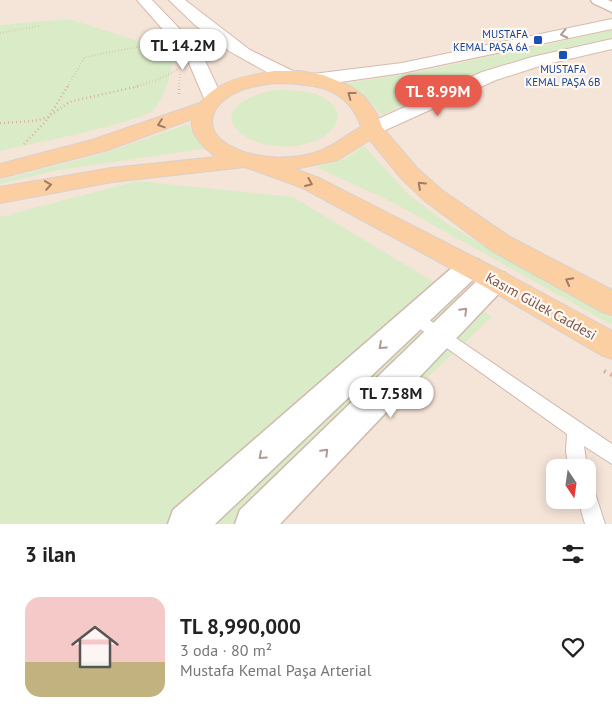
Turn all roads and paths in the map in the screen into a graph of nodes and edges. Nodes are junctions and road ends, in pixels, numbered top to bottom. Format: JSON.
{"nodes":[{"id":1,"x":144,"y":0,"type":"edge"},
{"id":2,"x":176,"y":0,"type":"edge"},
{"id":3,"x":598,"y":0,"type":"edge"},
{"id":4,"x":612,"y":8,"type":"edge"},
{"id":5,"x":612,"y":24,"type":"edge"},
{"id":6,"x":39,"y":26,"type":"dead end"},
{"id":7,"x":0,"y":32,"type":"edge"},
{"id":8,"x":612,"y":44,"type":"edge"},
{"id":9,"x":141,"y":46,"type":"dead end"},
{"id":10,"x":290,"y":77,"type":"junction"},
{"id":11,"x":313,"y":80,"type":"junction"},
{"id":12,"x":178,"y":94,"type":"dead end"},
{"id":13,"x":210,"y":103,"type":"junction"},
{"id":14,"x":48,"y":117,"type":"junction"},
{"id":15,"x":0,"y":123,"type":"edge"},
{"id":16,"x":372,"y":129,"type":"junction"},
{"id":17,"x":20,"y":149,"type":"dead end"},
{"id":18,"x":247,"y":160,"type":"junction"},
{"id":19,"x":0,"y":171,"type":"edge"},
{"id":20,"x":0,"y":195,"type":"edge"},
{"id":21,"x":482,"y":273,"type":"junction"},
{"id":22,"x":612,"y":304,"type":"edge"},
{"id":23,"x":414,"y":317,"type":"junction"},
{"id":24,"x":441,"y":334,"type":"junction"},
{"id":25,"x":612,"y":346,"type":"edge"},
{"id":26,"x":576,"y":430,"type":"junction"},
{"id":27,"x":612,"y":456,"type":"edge"},
{"id":28,"x":576,"y":459,"type":"edge"},
{"id":29,"x":591,"y":509,"type":"edge"},
{"id":30,"x":188,"y":524,"type":"edge"},
{"id":31,"x":254,"y":524,"type":"edge"},
{"id":32,"x":595,"y":524,"type":"edge"}],
"edges":[{"from":1,"to":13,"type":"main road"},
{"from":2,"to":10,"type":"main road"},
{"from":3,"to":4,"type":"street"},
{"from":5,"to":11,"type":"main road","one_way":true},
{"from":6,"to":7,"type":"path"},
{"from":8,"to":16,"type":"main road"},
{"from":9,"to":14,"type":"path"},
{"from":10,"to":11,"type":"main road"},
{"from":10,"to":13,"type":"main road"},
{"from":16,"to":11,"type":"main road","one_way":true},
{"from":12,"to":14,"type":"path"},
{"from":13,"to":18,"type":"main road"},
{"from":13,"to":19,"type":"main road","one_way":true},
{"from":14,"to":15,"type":"path"},
{"from":14,"to":17,"type":"path"},
{"from":16,"to":18,"type":"main road"},
{"from":22,"to":16,"type":"main road","one_way":true},
{"from":20,"to":18,"type":"main road","one_way":true},
{"from":18,"to":21,"type":"main road","name":"Kasım Gülek Caddesi","one_way":true},
{"from":21,"to":23,"type":"street"},
{"from":24,"to":21,"type":"street","one_way":true},
{"from":21,"to":25,"type":"main road","name":"Kasım Gülek Caddesi"},
{"from":23,"to":24,"type":"lane"},
{"from":23,"to":30,"type":"street","one_way":true},
{"from":24,"to":26,"type":"lane"},
{"from":31,"to":24,"type":"street","one_way":true},
{"from":26,"to":27,"type":"lane"},
{"from":26,"to":28,"type":"lane"},
{"from":29,"to":32,"type":"lane"}]}
